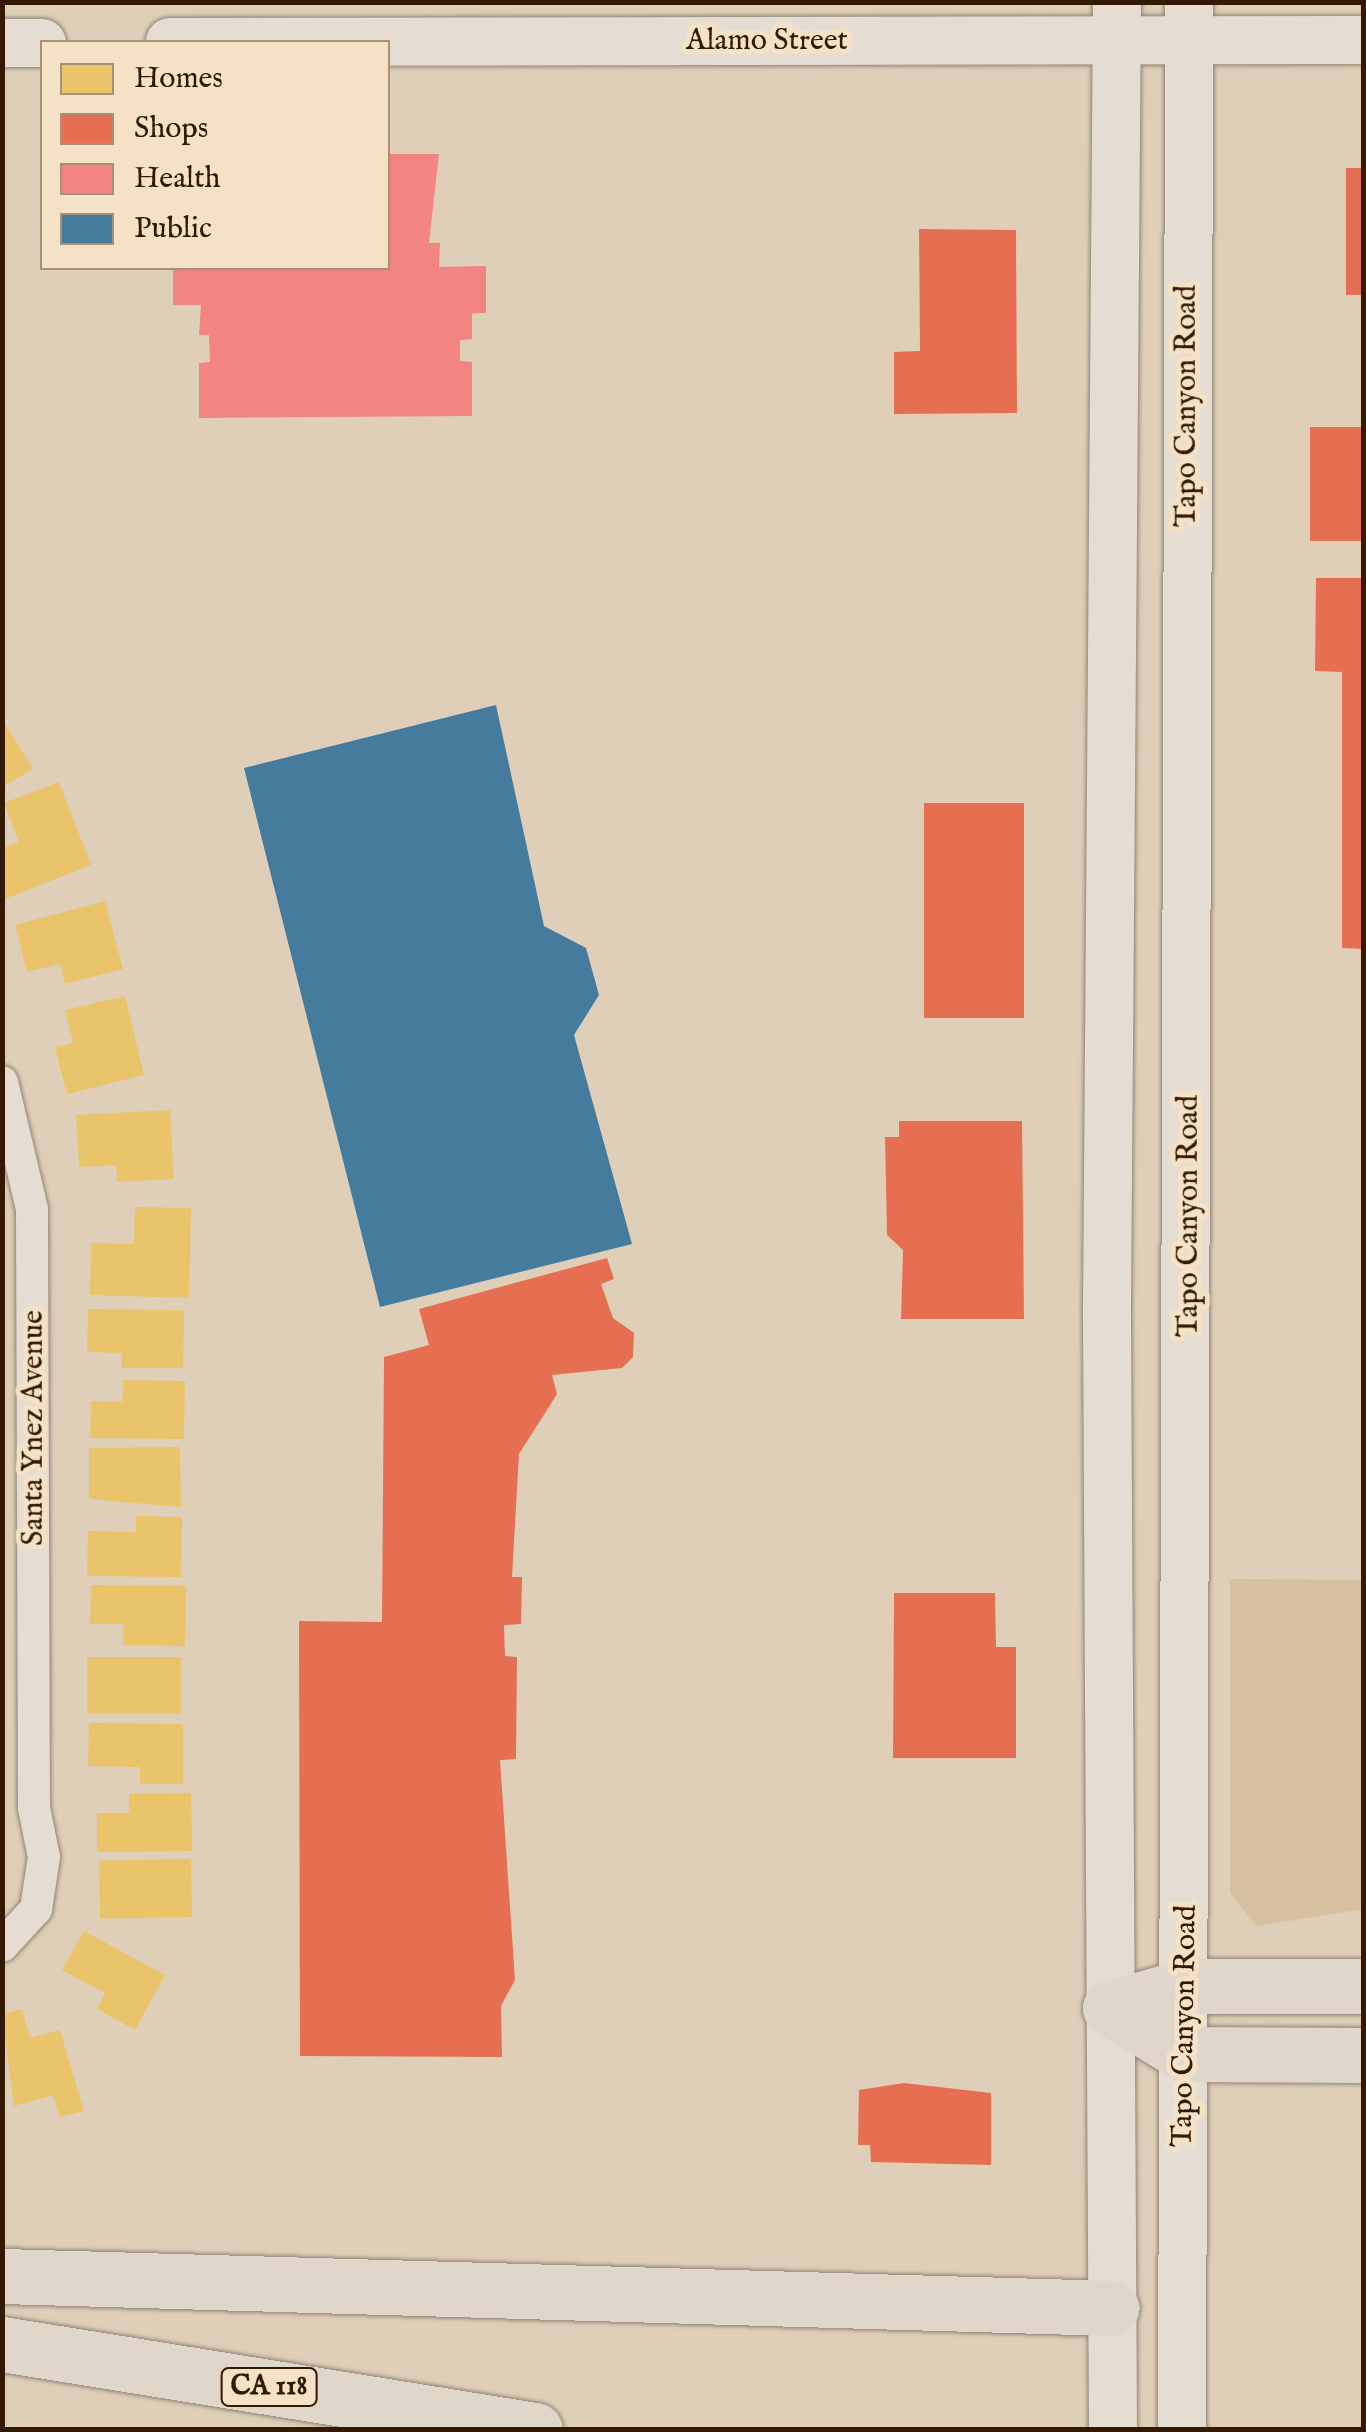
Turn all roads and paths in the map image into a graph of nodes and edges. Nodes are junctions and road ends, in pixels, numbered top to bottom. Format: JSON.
{"nodes":[{"id":1,"x":1116,"y":21,"type":"edge"},
{"id":2,"x":1188,"y":21,"type":"edge"},
{"id":3,"x":260,"y":40,"type":"edge"},
{"id":4,"x":1364,"y":40,"type":"edge"},
{"id":5,"x":2,"y":43,"type":"edge"},
{"id":6,"x":40,"y":43,"type":"edge"},
{"id":7,"x":2,"y":1082,"type":"edge"},
{"id":8,"x":18,"y":1471,"type":"edge"},
{"id":9,"x":2,"y":1946,"type":"edge"},
{"id":10,"x":1186,"y":1986,"type":"junction"},
{"id":11,"x":1364,"y":1986,"type":"edge"},
{"id":12,"x":1110,"y":2008,"type":"junction"},
{"id":13,"x":1185,"y":2054,"type":"junction"},
{"id":14,"x":1364,"y":2055,"type":"edge"},
{"id":15,"x":2,"y":2276,"type":"edge"},
{"id":16,"x":1112,"y":2308,"type":"junction"},
{"id":17,"x":2,"y":2344,"type":"edge"},
{"id":18,"x":535,"y":2430,"type":"edge"},
{"id":19,"x":1113,"y":2430,"type":"edge"},
{"id":20,"x":1182,"y":2430,"type":"edge"}],
"edges":[{"from":1,"to":2,"type":"main road","name":"Alamo Street"},
{"from":1,"to":3,"type":"main road","name":"Alamo Street"},
{"from":1,"to":12,"type":"main road"},
{"from":2,"to":4,"type":"main road","name":"Alamo Street"},
{"from":2,"to":10,"type":"main road","name":"Tapo Canyon Road"},
{"from":5,"to":6,"type":"main road"},
{"from":7,"to":8,"type":"street","name":"Santa Ynez Avenue"},
{"from":8,"to":9,"type":"street","name":"Santa Ynez Avenue"},
{"from":10,"to":11,"type":"highway"},
{"from":10,"to":12,"type":"highway"},
{"from":10,"to":13,"type":"main road","name":"Tapo Canyon Road"},
{"from":12,"to":13,"type":"highway"},
{"from":12,"to":16,"type":"main road"},
{"from":13,"to":14,"type":"highway"},
{"from":13,"to":20,"type":"main road","name":"Tapo Canyon Road"},
{"from":15,"to":16,"type":"highway"},
{"from":16,"to":19,"type":"main road"},
{"from":17,"to":18,"type":"highway","number":"CA 118"}]}
